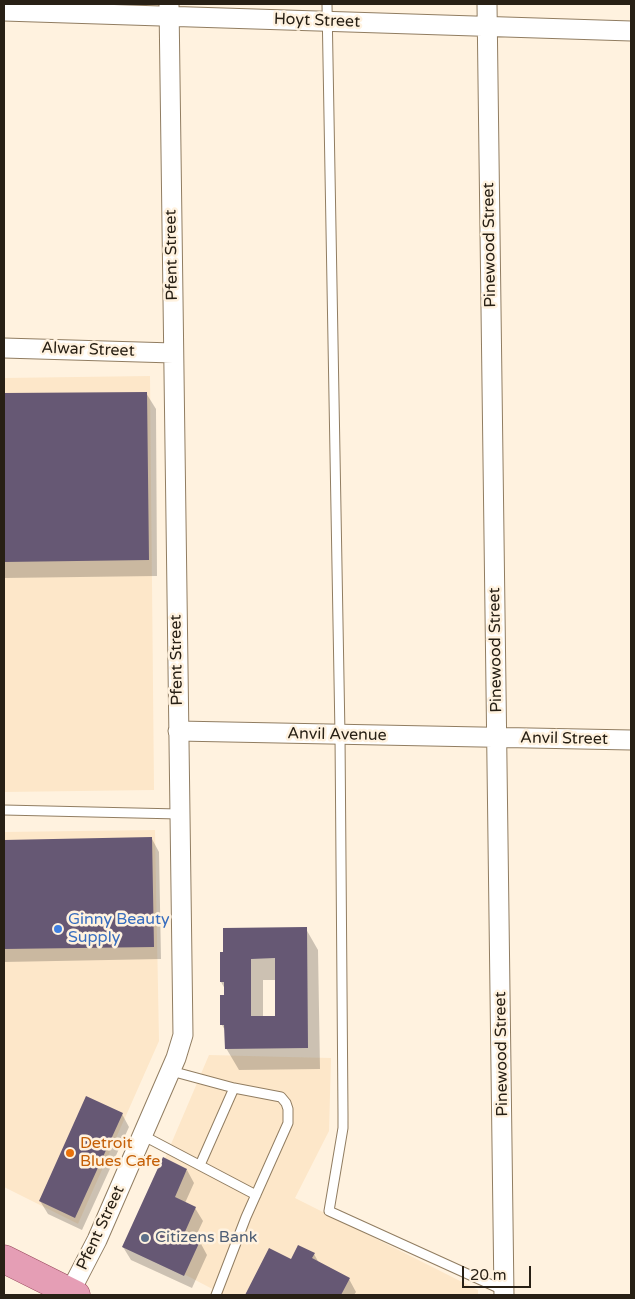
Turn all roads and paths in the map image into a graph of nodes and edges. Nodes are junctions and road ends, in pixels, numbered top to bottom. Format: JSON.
{"nodes":[{"id":1,"x":487,"y":4,"type":"edge"},
{"id":2,"x":169,"y":10,"type":"edge"},
{"id":3,"x":4,"y":11,"type":"edge"},
{"id":4,"x":327,"y":13,"type":"edge"},
{"id":5,"x":487,"y":26,"type":"junction"},
{"id":6,"x":631,"y":31,"type":"edge"},
{"id":7,"x":4,"y":348,"type":"edge"},
{"id":8,"x":173,"y":353,"type":"junction"},
{"id":9,"x":178,"y":732,"type":"junction"},
{"id":10,"x":340,"y":735,"type":"junction"},
{"id":11,"x":497,"y":738,"type":"junction"},
{"id":12,"x":631,"y":740,"type":"edge"},
{"id":13,"x":4,"y":810,"type":"edge"},
{"id":14,"x":179,"y":814,"type":"junction"},
{"id":15,"x":171,"y":1071,"type":"junction"},
{"id":16,"x":234,"y":1088,"type":"junction"},
{"id":17,"x":142,"y":1135,"type":"junction"},
{"id":18,"x":200,"y":1166,"type":"junction"},
{"id":19,"x":256,"y":1195,"type":"junction"},
{"id":20,"x":4,"y":1259,"type":"edge"},
{"id":21,"x":505,"y":1293,"type":"edge"},
{"id":22,"x":73,"y":1294,"type":"edge"},
{"id":23,"x":216,"y":1295,"type":"edge"}],
"edges":[{"from":1,"to":5,"type":"street","name":"Pinewood Street"},
{"from":2,"to":3,"type":"street","name":"Hoyt Street"},
{"from":2,"to":4,"type":"street","name":"Hoyt Street"},
{"from":2,"to":8,"type":"street","name":"Pfent Street"},
{"from":4,"to":5,"type":"street","name":"Hoyt Street"},
{"from":4,"to":10,"type":"lane"},
{"from":5,"to":6,"type":"street","name":"Hoyt Street"},
{"from":5,"to":11,"type":"street","name":"Pinewood Street"},
{"from":7,"to":8,"type":"street","name":"Alwar Street"},
{"from":8,"to":9,"type":"street","name":"Pfent Street"},
{"from":9,"to":10,"type":"street","name":"Anvil Avenue"},
{"from":9,"to":14,"type":"street","name":"Pfent Street"},
{"from":10,"to":11,"type":"street","name":"Anvil Avenue"},
{"from":10,"to":21,"type":"lane"},
{"from":11,"to":12,"type":"street","name":"Anvil Street"},
{"from":11,"to":21,"type":"street","name":"Pinewood Street"},
{"from":13,"to":14,"type":"lane"},
{"from":14,"to":15,"type":"street","name":"Pfent Street"},
{"from":15,"to":16,"type":"lane"},
{"from":15,"to":17,"type":"street","name":"Pfent Street"},
{"from":16,"to":18,"type":"lane"},
{"from":16,"to":19,"type":"lane"},
{"from":17,"to":18,"type":"lane"},
{"from":17,"to":22,"type":"street","name":"Pfent Street"},
{"from":18,"to":19,"type":"lane"},
{"from":19,"to":23,"type":"lane"},
{"from":20,"to":22,"type":"main road"}]}
